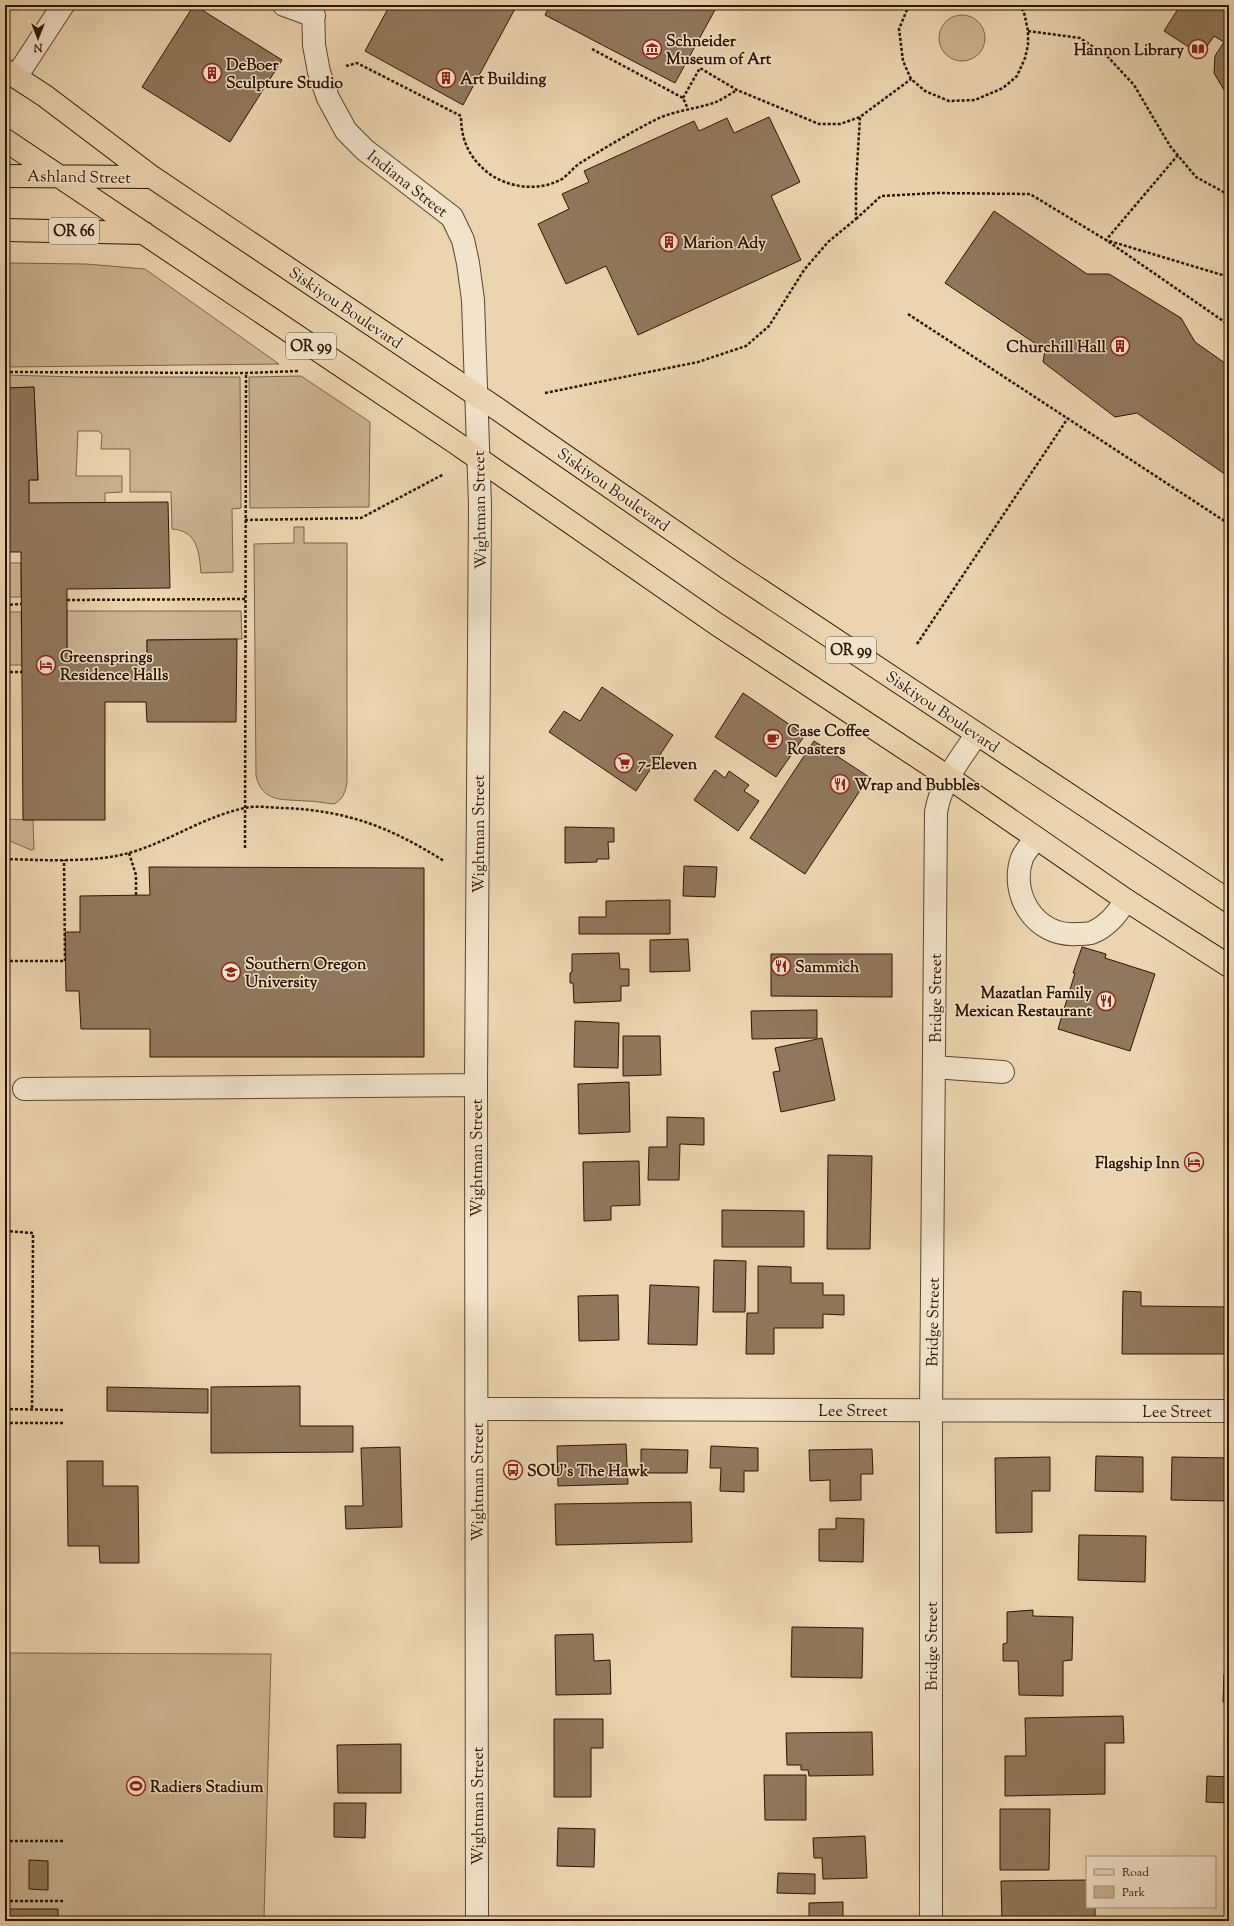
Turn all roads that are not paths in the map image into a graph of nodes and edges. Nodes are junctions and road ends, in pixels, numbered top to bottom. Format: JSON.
{"nodes":[{"id":1,"x":64,"y":5,"type":"edge"},
{"id":2,"x":284,"y":5,"type":"edge"},
{"id":3,"x":313,"y":11,"type":"edge"},
{"id":4,"x":11,"y":74,"type":"edge"},
{"id":5,"x":5,"y":140,"type":"edge"},
{"id":6,"x":5,"y":176,"type":"edge"},
{"id":7,"x":58,"y":176,"type":"junction"},
{"id":8,"x":152,"y":177,"type":"junction"},
{"id":9,"x":5,"y":230,"type":"edge"},
{"id":10,"x":144,"y":233,"type":"junction"},
{"id":11,"x":477,"y":395,"type":"junction"},
{"id":12,"x":478,"y":458,"type":"junction"},
{"id":13,"x":977,"y":734,"type":"junction"},
{"id":14,"x":948,"y":777,"type":"junction"},
{"id":15,"x":1036,"y":838,"type":"junction"},
{"id":16,"x":1126,"y":900,"type":"junction"},
{"id":17,"x":1229,"y":901,"type":"edge"},
{"id":18,"x":1229,"y":966,"type":"edge"},
{"id":19,"x":934,"y":1067,"type":"junction"},
{"id":20,"x":1003,"y":1072,"type":"dead end"},
{"id":21,"x":476,"y":1085,"type":"junction"},
{"id":22,"x":24,"y":1089,"type":"dead end"},
{"id":23,"x":478,"y":1409,"type":"junction"},
{"id":24,"x":931,"y":1410,"type":"junction"},
{"id":25,"x":1229,"y":1411,"type":"edge"},
{"id":26,"x":477,"y":1921,"type":"edge"},
{"id":27,"x":931,"y":1921,"type":"edge"}],
"edges":[{"from":1,"to":4,"type":"street"},
{"from":2,"to":3,"type":"street"},
{"from":3,"to":11,"type":"street","name":"Indiana Street"},
{"from":4,"to":8,"type":"main road","name":"Siskiyou Boulevard","number":"OR 99"},
{"from":5,"to":7,"type":"main road","number":"OR 99"},
{"from":6,"to":7,"type":"main road","name":"Ashland Street"},
{"from":7,"to":8,"type":"main road","name":"Ashland Street"},
{"from":7,"to":10,"type":"main road","number":"OR 99"},
{"from":8,"to":11,"type":"main road","name":"Siskiyou Boulevard","number":"OR 99"},
{"from":9,"to":10,"type":"main road","number":"OR 66"},
{"from":10,"to":12,"type":"main road","number":"OR 99"},
{"from":11,"to":12,"type":"street","name":"Wightman Street"},
{"from":11,"to":13,"type":"main road","name":"Siskiyou Boulevard","number":"OR 99"},
{"from":12,"to":14,"type":"main road","number":"OR 99"},
{"from":12,"to":21,"type":"street","name":"Wightman Street"},
{"from":13,"to":14,"type":"street","name":"Bridge Street"},
{"from":13,"to":17,"type":"main road","name":"Siskiyou Boulevard","number":"OR 99"},
{"from":14,"to":15,"type":"main road","number":"OR 99"},
{"from":14,"to":19,"type":"street","name":"Bridge Street"},
{"from":15,"to":16,"type":"main road","number":"OR 99"},
{"from":15,"to":16,"type":"street"},
{"from":16,"to":18,"type":"main road","number":"OR 99"},
{"from":19,"to":20,"type":"street"},
{"from":19,"to":24,"type":"street","name":"Bridge Street"},
{"from":21,"to":22,"type":"street"},
{"from":21,"to":23,"type":"street","name":"Wightman Street"},
{"from":23,"to":24,"type":"street","name":"Lee Street"},
{"from":23,"to":26,"type":"street","name":"Wightman Street"},
{"from":24,"to":25,"type":"street","name":"Lee Street"},
{"from":24,"to":27,"type":"street","name":"Bridge Street"}]}
